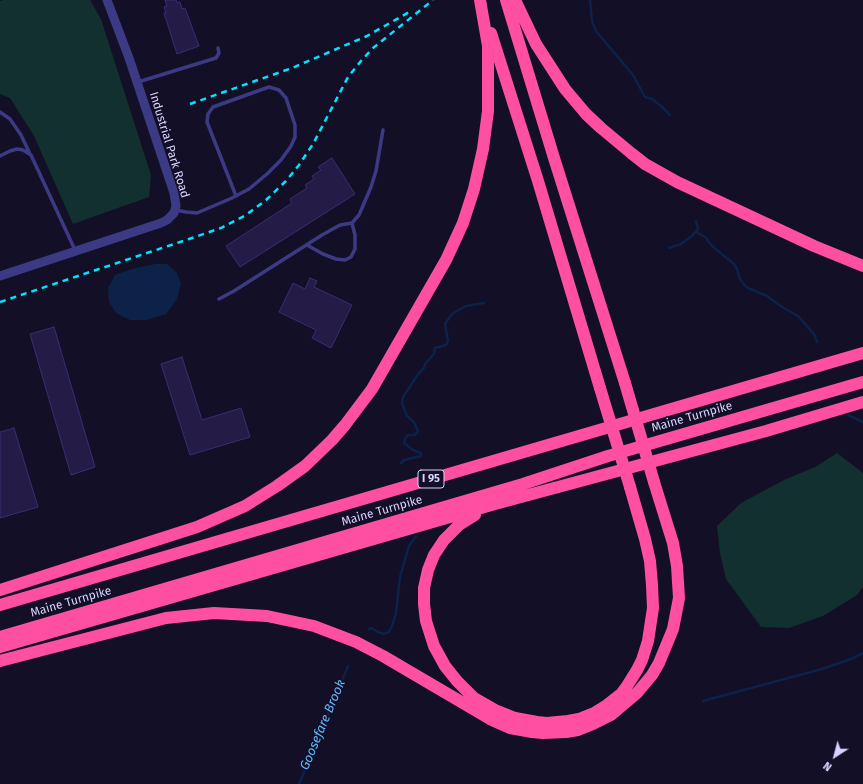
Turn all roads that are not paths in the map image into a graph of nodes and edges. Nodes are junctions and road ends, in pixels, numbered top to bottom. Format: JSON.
{"nodes":[{"id":1,"x":107,"y":0,"type":"edge"},
{"id":2,"x":480,"y":0,"type":"edge"},
{"id":3,"x":506,"y":0,"type":"edge"},
{"id":4,"x":515,"y":0,"type":"edge"},
{"id":5,"x":218,"y":48,"type":"dead end"},
{"id":6,"x":137,"y":82,"type":"junction"},
{"id":7,"x":0,"y":112,"type":"edge"},
{"id":8,"x":384,"y":130,"type":"dead end"},
{"id":9,"x":31,"y":155,"type":"junction"},
{"id":10,"x":0,"y":156,"type":"edge"},
{"id":11,"x":236,"y":196,"type":"junction"},
{"id":12,"x":51,"y":198,"type":"junction"},
{"id":13,"x":46,"y":200,"type":"dead end"},
{"id":14,"x":175,"y":209,"type":"junction"},
{"id":15,"x":352,"y":223,"type":"junction"},
{"id":16,"x":307,"y":244,"type":"junction"},
{"id":17,"x":75,"y":251,"type":"junction"},
{"id":18,"x":863,"y":266,"type":"edge"},
{"id":19,"x":0,"y":276,"type":"edge"},
{"id":20,"x":219,"y":299,"type":"dead end"},
{"id":21,"x":863,"y":353,"type":"edge"},
{"id":22,"x":863,"y":382,"type":"edge"},
{"id":23,"x":863,"y":402,"type":"edge"},
{"id":24,"x":496,"y":504,"type":"junction"},
{"id":25,"x":0,"y":590,"type":"edge"},
{"id":26,"x":0,"y":605,"type":"edge"},
{"id":27,"x":0,"y":637,"type":"edge"},
{"id":28,"x":0,"y":648,"type":"edge"},
{"id":29,"x":0,"y":661,"type":"edge"}],
"edges":[{"from":1,"to":6,"type":"street","name":"Industrial Park Road"},
{"from":2,"to":24,"type":"highway","bridge":true},
{"from":2,"to":25,"type":"highway"},
{"from":3,"to":29,"type":"highway","bridge":true},
{"from":4,"to":18,"type":"highway"},
{"from":5,"to":6,"type":"lane"},
{"from":6,"to":14,"type":"street","name":"Industrial Park Road"},
{"from":7,"to":9,"type":"lane"},
{"from":8,"to":15,"type":"lane"},
{"from":9,"to":10,"type":"lane"},
{"from":9,"to":12,"type":"lane"},
{"from":11,"to":11,"type":"lane"},
{"from":11,"to":14,"type":"lane"},
{"from":12,"to":13,"type":"lane"},
{"from":12,"to":17,"type":"lane"},
{"from":14,"to":17,"type":"street","name":"Industrial Park Road"},
{"from":15,"to":16,"type":"lane"},
{"from":15,"to":16,"type":"lane"},
{"from":16,"to":20,"type":"lane"},
{"from":17,"to":19,"type":"street","name":"Industrial Park Road"},
{"from":21,"to":26,"type":"highway","name":"Maine Turnpike","number":"I 95"},
{"from":22,"to":27,"type":"highway","name":"Maine Turnpike"},
{"from":23,"to":24,"type":"highway"},
{"from":24,"to":28,"type":"highway"}]}
